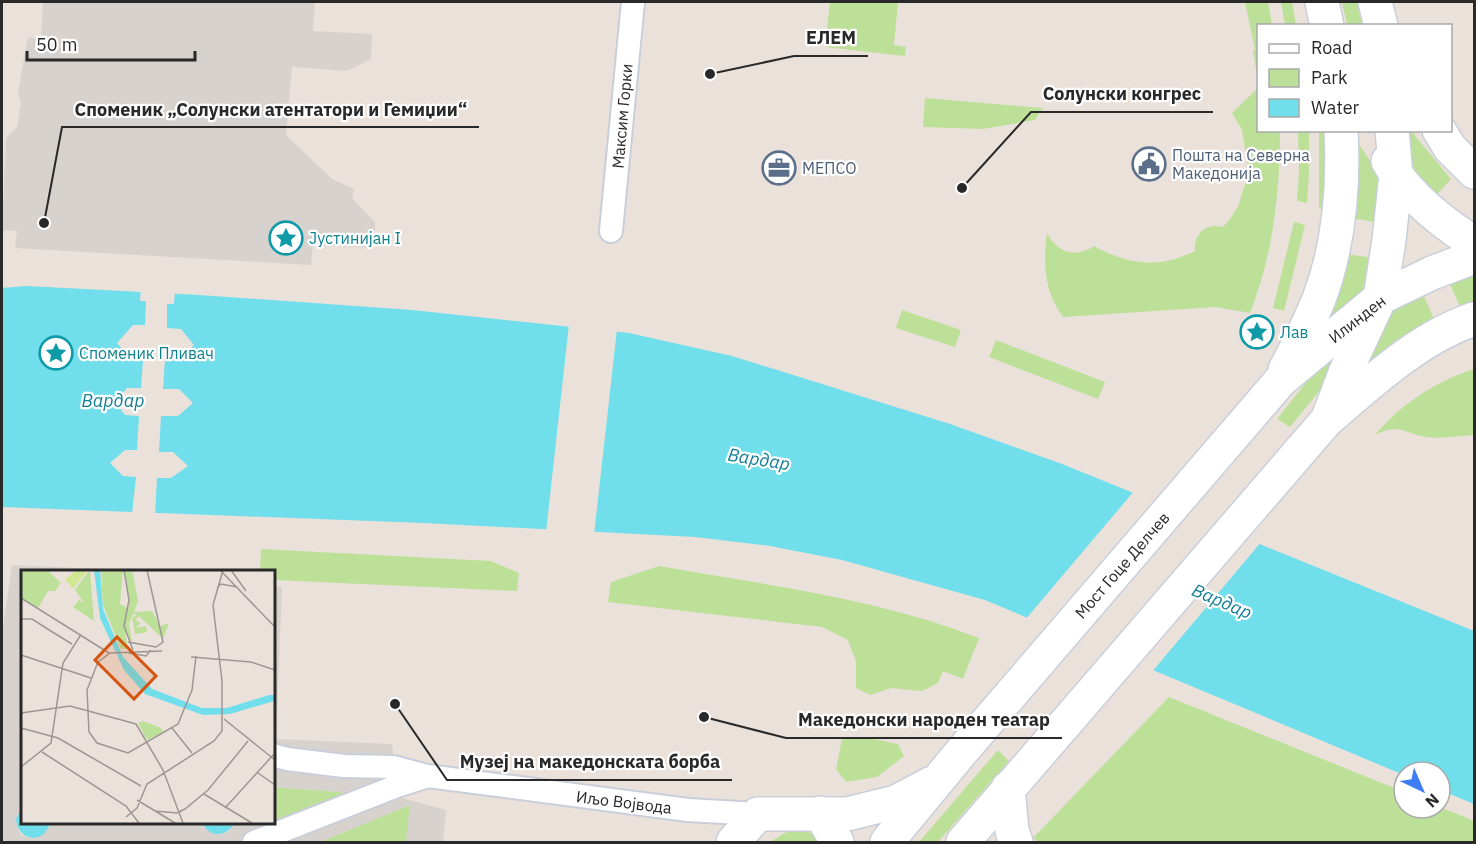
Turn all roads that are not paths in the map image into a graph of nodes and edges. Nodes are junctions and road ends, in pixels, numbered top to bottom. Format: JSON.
{"nodes":[{"id":1,"x":633,"y":2,"type":"edge"},
{"id":2,"x":1322,"y":2,"type":"edge"},
{"id":3,"x":1375,"y":2,"type":"edge"},
{"id":4,"x":1327,"y":24,"type":"edge"},
{"id":5,"x":1380,"y":24,"type":"edge"},
{"id":6,"x":1341,"y":132,"type":"edge"},
{"id":7,"x":1373,"y":132,"type":"edge"},
{"id":8,"x":1392,"y":132,"type":"edge"},
{"id":9,"x":1440,"y":132,"type":"edge"},
{"id":10,"x":1474,"y":172,"type":"edge"},
{"id":11,"x":1396,"y":175,"type":"junction"},
{"id":12,"x":611,"y":231,"type":"dead end"},
{"id":13,"x":1474,"y":243,"type":"edge"},
{"id":14,"x":1474,"y":257,"type":"edge"},
{"id":15,"x":1380,"y":298,"type":"junction"},
{"id":16,"x":1474,"y":319,"type":"edge"},
{"id":17,"x":1281,"y":380,"type":"junction"},
{"id":18,"x":1327,"y":420,"type":"junction"},
{"id":19,"x":274,"y":755,"type":"edge"},
{"id":20,"x":428,"y":776,"type":"junction"},
{"id":21,"x":940,"y":779,"type":"junction"},
{"id":22,"x":1008,"y":788,"type":"junction"},
{"id":23,"x":820,"y":813,"type":"junction"},
{"id":24,"x":758,"y":814,"type":"junction"},
{"id":25,"x":254,"y":843,"type":"edge"},
{"id":26,"x":733,"y":843,"type":"edge"},
{"id":27,"x":837,"y":843,"type":"edge"},
{"id":28,"x":887,"y":843,"type":"edge"},
{"id":29,"x":963,"y":843,"type":"edge"},
{"id":30,"x":1016,"y":843,"type":"edge"}],
"edges":[{"from":1,"to":12,"type":"street","name":"Максим Горки"},
{"from":2,"to":4,"type":"street"},
{"from":3,"to":5,"type":"street"},
{"from":6,"to":17,"type":"street"},
{"from":7,"to":11,"type":"street"},
{"from":8,"to":11,"type":"street"},
{"from":9,"to":10,"type":"street"},
{"from":11,"to":13,"type":"street"},
{"from":11,"to":15,"type":"street"},
{"from":14,"to":15,"type":"street","name":"Илинден"},
{"from":15,"to":17,"type":"street","name":"Илинден"},
{"from":15,"to":18,"type":"street"},
{"from":16,"to":18,"type":"street"},
{"from":17,"to":21,"type":"street","name":"Мост Гоце Делчев"},
{"from":18,"to":22,"type":"street"},
{"from":19,"to":20,"type":"street","name":"Иљо Војвода"},
{"from":20,"to":24,"type":"street","name":"Иљо Војвода"},
{"from":20,"to":25,"type":"street","name":"Иљо Војвода"},
{"from":21,"to":23,"type":"street","name":"Иљо Војвода"},
{"from":21,"to":28,"type":"street","name":"Мост Гоце Делчев"},
{"from":22,"to":29,"type":"street"},
{"from":22,"to":30,"type":"street"},
{"from":23,"to":24,"type":"street","name":"Иљо Војвода"},
{"from":23,"to":27,"type":"street"},
{"from":24,"to":26,"type":"street"}]}
